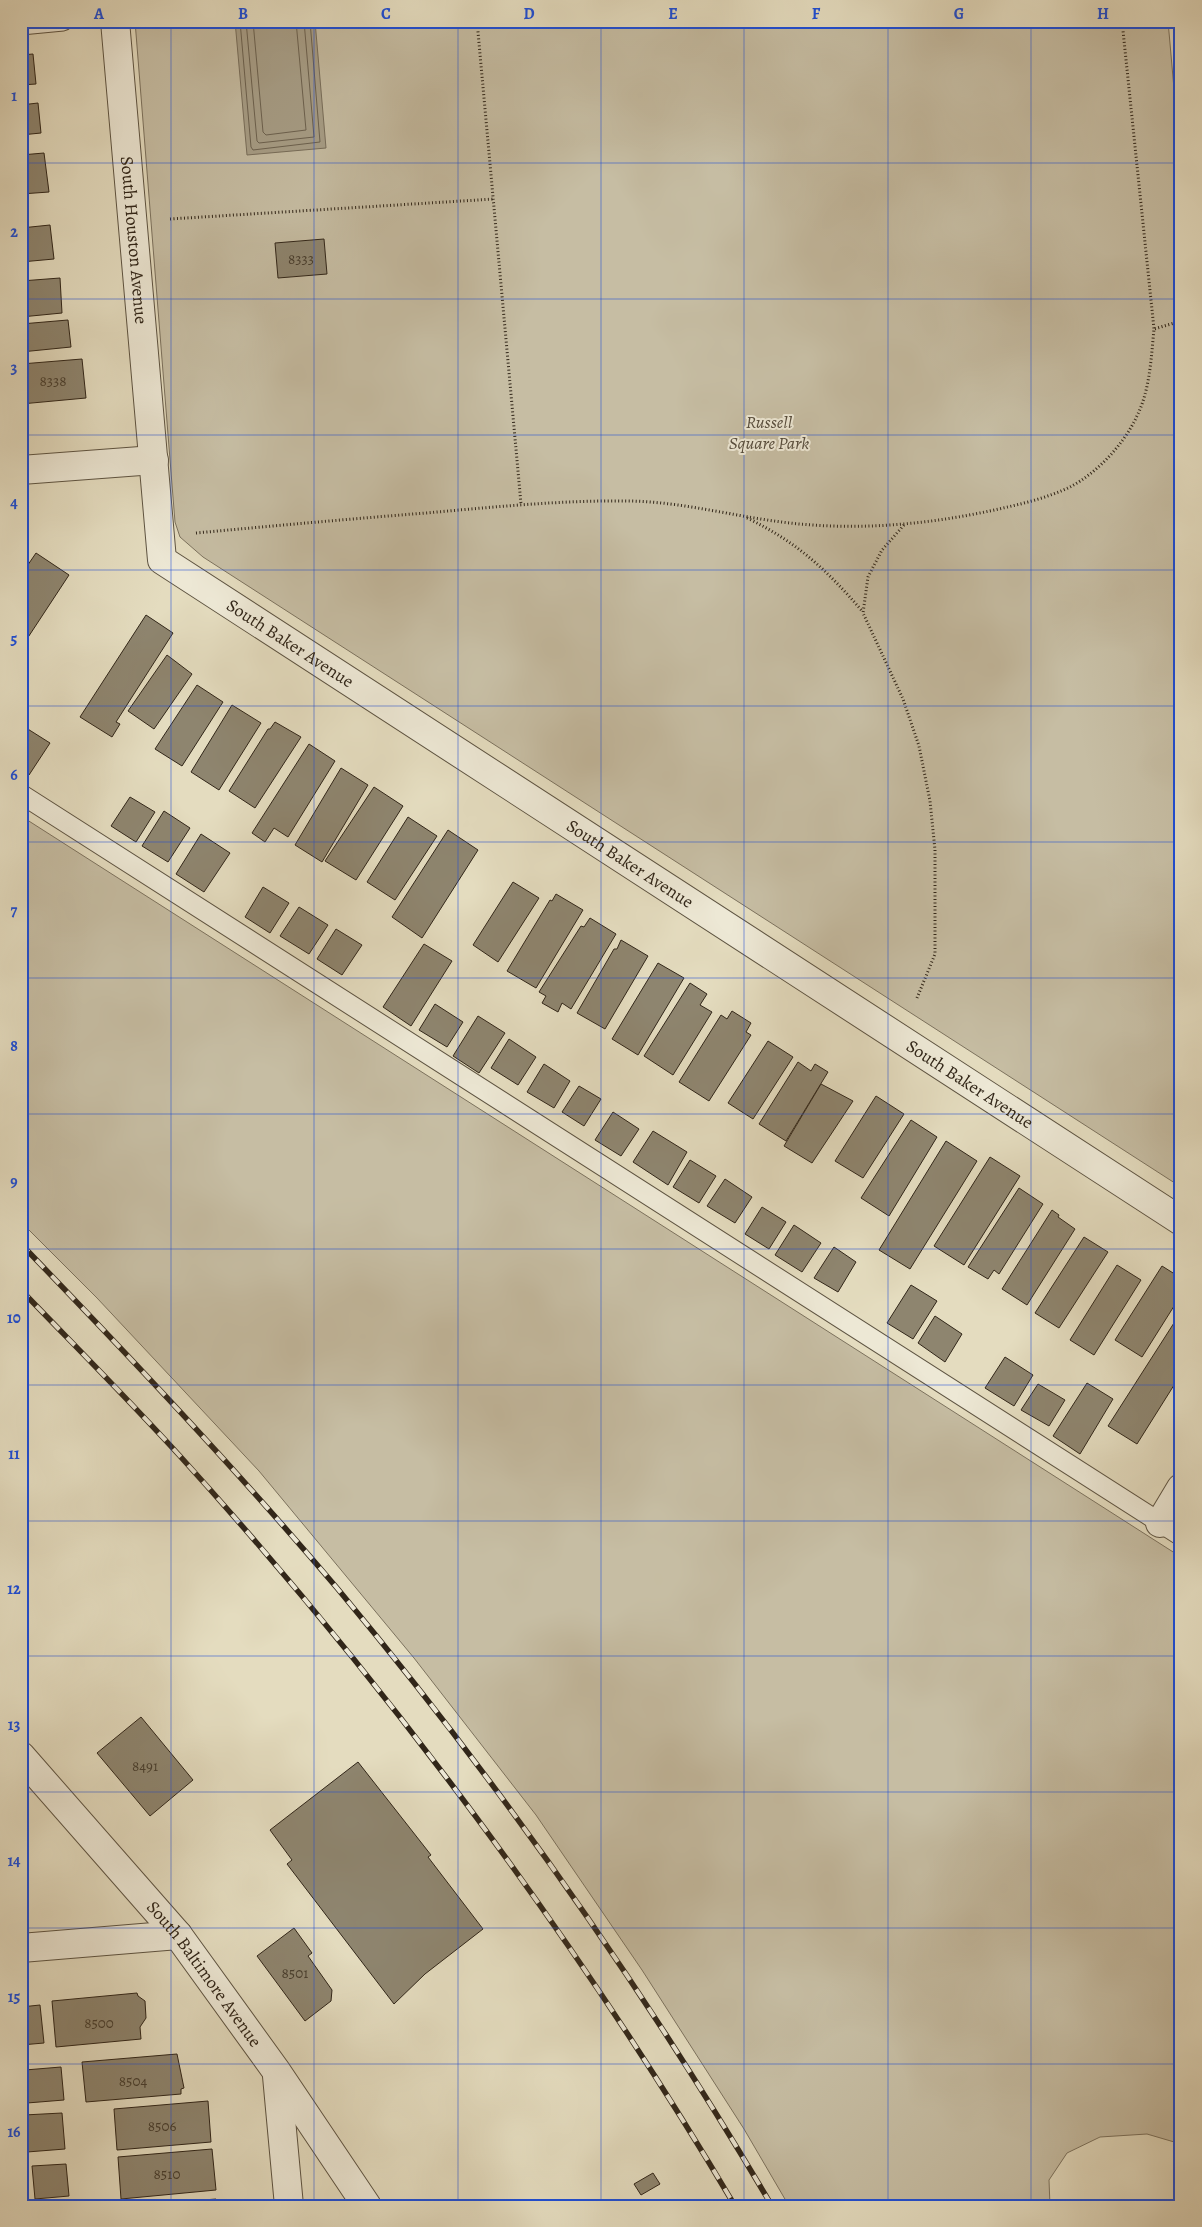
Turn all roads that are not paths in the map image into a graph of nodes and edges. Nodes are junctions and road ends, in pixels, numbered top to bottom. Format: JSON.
{"nodes":[{"id":1,"x":63,"y":21,"type":"edge"},
{"id":2,"x":115,"y":21,"type":"edge"},
{"id":3,"x":21,"y":25,"type":"edge"},
{"id":4,"x":154,"y":460,"type":"junction"},
{"id":5,"x":21,"y":470,"type":"edge"},
{"id":6,"x":21,"y":794,"type":"edge"},
{"id":7,"x":1181,"y":1221,"type":"edge"},
{"id":8,"x":1181,"y":1488,"type":"edge"},
{"id":9,"x":1170,"y":1529,"type":"edge"},
{"id":10,"x":21,"y":1756,"type":"edge"},
{"id":11,"x":178,"y":1935,"type":"junction"},
{"id":12,"x":21,"y":1948,"type":"edge"},
{"id":13,"x":277,"y":2072,"type":"junction"},
{"id":14,"x":289,"y":2206,"type":"edge"},
{"id":15,"x":367,"y":2206,"type":"edge"}],
"edges":[{"from":1,"to":3,"type":"lane"},
{"from":2,"to":4,"type":"street","name":"South Houston Avenue"},
{"from":4,"to":5,"type":"street"},
{"from":4,"to":7,"type":"street","name":"South Baker Avenue"},
{"from":6,"to":9,"type":"lane"},
{"from":8,"to":9,"type":"street"},
{"from":10,"to":11,"type":"street","name":"South Baltimore Avenue"},
{"from":11,"to":12,"type":"street"},
{"from":11,"to":13,"type":"street","name":"South Baltimore Avenue"},
{"from":13,"to":14,"type":"street"},
{"from":13,"to":15,"type":"street","name":"South Baltimore Avenue"}]}
